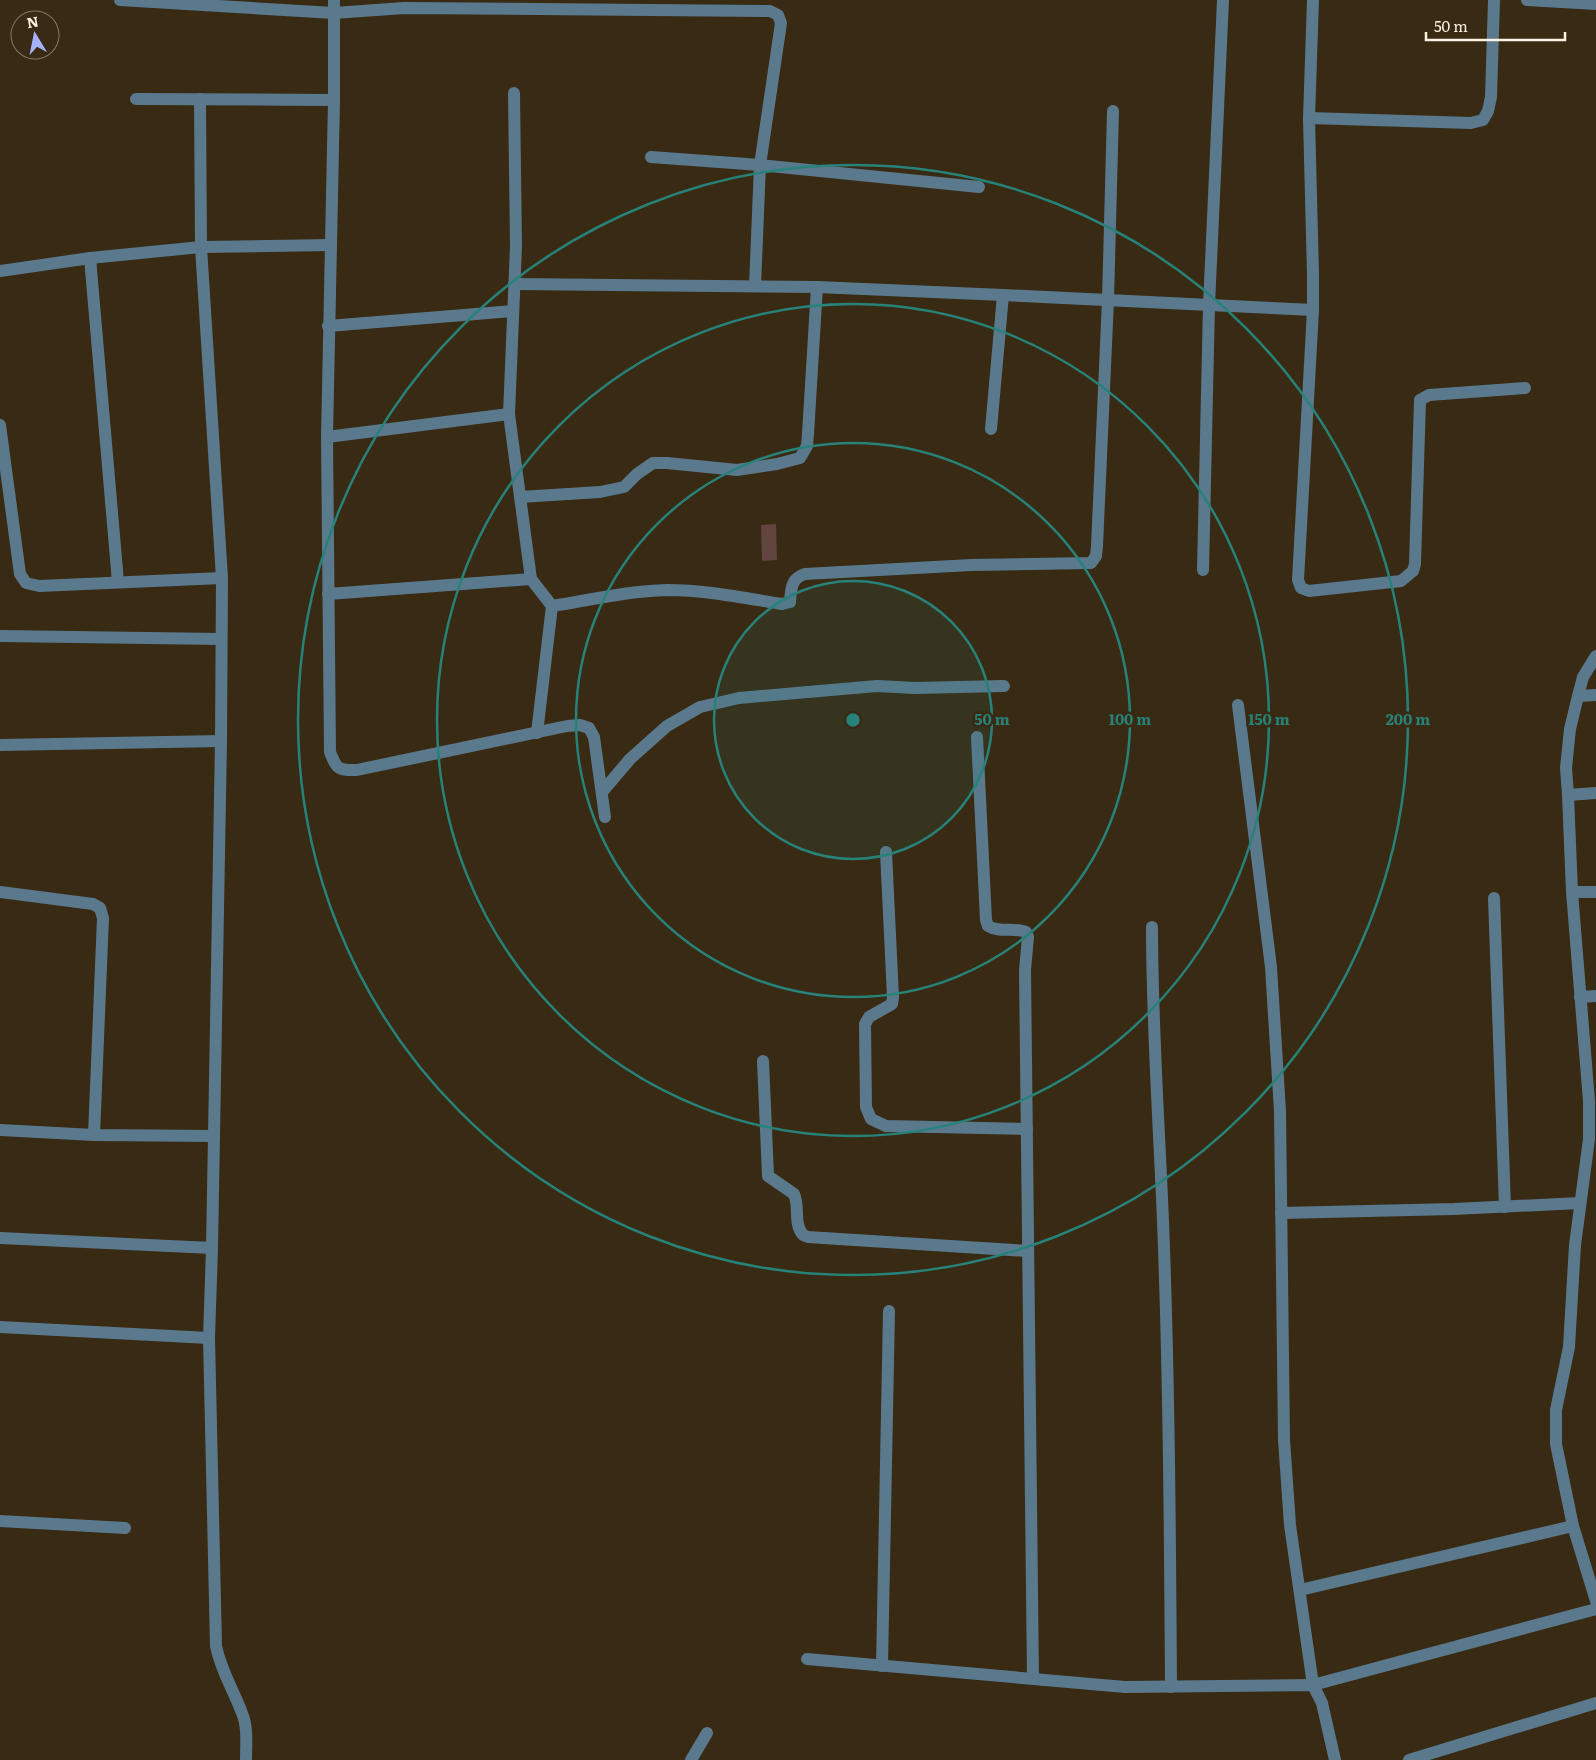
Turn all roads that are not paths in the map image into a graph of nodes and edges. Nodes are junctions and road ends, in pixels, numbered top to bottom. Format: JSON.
{"nodes":[{"id":1,"x":120,"y":0,"type":"edge"},
{"id":2,"x":334,"y":0,"type":"edge"},
{"id":3,"x":1223,"y":0,"type":"edge"},
{"id":4,"x":1313,"y":0,"type":"edge"},
{"id":5,"x":1494,"y":0,"type":"edge"},
{"id":6,"x":1527,"y":0,"type":"edge"},
{"id":7,"x":181,"y":2,"type":"edge"},
{"id":8,"x":1596,"y":4,"type":"edge"},
{"id":9,"x":277,"y":5,"type":"edge"},
{"id":10,"x":573,"y":5,"type":"edge"},
{"id":11,"x":334,"y":13,"type":"junction"},
{"id":12,"x":514,"y":94,"type":"dead end"},
{"id":13,"x":136,"y":99,"type":"dead end"},
{"id":14,"x":200,"y":99,"type":"junction"},
{"id":15,"x":334,"y":100,"type":"junction"},
{"id":16,"x":1113,"y":111,"type":"dead end"},
{"id":17,"x":1309,"y":118,"type":"junction"},
{"id":18,"x":651,"y":157,"type":"dead end"},
{"id":19,"x":760,"y":165,"type":"junction"},
{"id":20,"x":979,"y":187,"type":"dead end"},
{"id":21,"x":330,"y":245,"type":"junction"},
{"id":22,"x":201,"y":247,"type":"junction"},
{"id":23,"x":90,"y":258,"type":"junction"},
{"id":24,"x":0,"y":272,"type":"edge"},
{"id":25,"x":514,"y":284,"type":"junction"},
{"id":26,"x":755,"y":286,"type":"junction"},
{"id":27,"x":817,"y":288,"type":"junction"},
{"id":28,"x":1003,"y":295,"type":"junction"},
{"id":29,"x":1108,"y":300,"type":"junction"},
{"id":30,"x":1209,"y":305,"type":"junction"},
{"id":31,"x":513,"y":310,"type":"junction"},
{"id":32,"x":1313,"y":310,"type":"junction"},
{"id":33,"x":328,"y":326,"type":"junction"},
{"id":34,"x":1525,"y":388,"type":"dead end"},
{"id":35,"x":509,"y":414,"type":"junction"},
{"id":36,"x":0,"y":425,"type":"edge"},
{"id":37,"x":991,"y":430,"type":"dead end"},
{"id":38,"x":327,"y":437,"type":"junction"},
{"id":39,"x":520,"y":497,"type":"junction"},
{"id":40,"x":1203,"y":570,"type":"dead end"},
{"id":41,"x":222,"y":578,"type":"junction"},
{"id":42,"x":531,"y":579,"type":"junction"},
{"id":43,"x":118,"y":582,"type":"junction"},
{"id":44,"x":328,"y":594,"type":"junction"},
{"id":45,"x":552,"y":606,"type":"junction"},
{"id":46,"x":0,"y":636,"type":"edge"},
{"id":47,"x":222,"y":639,"type":"junction"},
{"id":48,"x":1596,"y":656,"type":"edge"},
{"id":49,"x":1004,"y":686,"type":"dead end"},
{"id":50,"x":1596,"y":695,"type":"edge"},
{"id":51,"x":1578,"y":696,"type":"junction"},
{"id":52,"x":1238,"y":705,"type":"dead end"},
{"id":53,"x":537,"y":732,"type":"junction"},
{"id":54,"x":977,"y":737,"type":"dead end"},
{"id":55,"x":221,"y":741,"type":"junction"},
{"id":56,"x":0,"y":745,"type":"edge"},
{"id":57,"x":602,"y":792,"type":"junction"},
{"id":58,"x":1596,"y":793,"type":"edge"},
{"id":59,"x":1568,"y":795,"type":"junction"},
{"id":60,"x":605,"y":817,"type":"dead end"},
{"id":61,"x":886,"y":852,"type":"dead end"},
{"id":62,"x":0,"y":892,"type":"edge"},
{"id":63,"x":1572,"y":892,"type":"junction"},
{"id":64,"x":1596,"y":892,"type":"edge"},
{"id":65,"x":1494,"y":898,"type":"dead end"},
{"id":66,"x":1152,"y":928,"type":"dead end"},
{"id":67,"x":1596,"y":996,"type":"edge"},
{"id":68,"x":1580,"y":997,"type":"junction"},
{"id":69,"x":763,"y":1061,"type":"dead end"},
{"id":70,"x":1592,"y":1101,"type":"edge"},
{"id":71,"x":1027,"y":1128,"type":"junction"},
{"id":72,"x":0,"y":1130,"type":"edge"},
{"id":73,"x":94,"y":1135,"type":"junction"},
{"id":74,"x":214,"y":1136,"type":"junction"},
{"id":75,"x":1580,"y":1203,"type":"junction"},
{"id":76,"x":1505,"y":1207,"type":"junction"},
{"id":77,"x":1281,"y":1213,"type":"junction"},
{"id":78,"x":0,"y":1238,"type":"edge"},
{"id":79,"x":212,"y":1248,"type":"junction"},
{"id":80,"x":1028,"y":1251,"type":"junction"},
{"id":81,"x":890,"y":1311,"type":"dead end"},
{"id":82,"x":0,"y":1327,"type":"edge"},
{"id":83,"x":209,"y":1338,"type":"junction"},
{"id":84,"x":0,"y":1521,"type":"edge"},
{"id":85,"x":1572,"y":1526,"type":"junction"},
{"id":86,"x":125,"y":1528,"type":"dead end"},
{"id":87,"x":1300,"y":1590,"type":"junction"},
{"id":88,"x":1596,"y":1600,"type":"edge"},
{"id":89,"x":1596,"y":1609,"type":"edge"},
{"id":90,"x":807,"y":1659,"type":"dead end"},
{"id":91,"x":882,"y":1666,"type":"junction"},
{"id":92,"x":1032,"y":1679,"type":"junction"},
{"id":93,"x":1313,"y":1685,"type":"junction"},
{"id":94,"x":1171,"y":1687,"type":"junction"},
{"id":95,"x":1596,"y":1703,"type":"edge"},
{"id":96,"x":707,"y":1733,"type":"dead end"},
{"id":97,"x":246,"y":1760,"type":"edge"},
{"id":98,"x":691,"y":1760,"type":"edge"},
{"id":99,"x":1335,"y":1760,"type":"edge"},
{"id":100,"x":1409,"y":1760,"type":"edge"}],
"edges":[{"from":1,"to":7,"type":"street"},
{"from":2,"to":11,"type":"street"},
{"from":3,"to":30,"type":"street"},
{"from":4,"to":17,"type":"street"},
{"from":5,"to":17,"type":"street"},
{"from":6,"to":8,"type":"street"},
{"from":7,"to":9,"type":"street"},
{"from":9,"to":11,"type":"street"},
{"from":10,"to":11,"type":"street"},
{"from":10,"to":19,"type":"street"},
{"from":11,"to":15,"type":"street"},
{"from":12,"to":25,"type":"street"},
{"from":13,"to":14,"type":"street"},
{"from":14,"to":15,"type":"street"},
{"from":14,"to":22,"type":"street"},
{"from":15,"to":21,"type":"street"},
{"from":16,"to":29,"type":"street"},
{"from":17,"to":32,"type":"street"},
{"from":18,"to":19,"type":"street"},
{"from":19,"to":20,"type":"street"},
{"from":19,"to":26,"type":"street"},
{"from":21,"to":22,"type":"street"},
{"from":21,"to":33,"type":"street"},
{"from":22,"to":23,"type":"street"},
{"from":22,"to":41,"type":"street"},
{"from":23,"to":24,"type":"street"},
{"from":23,"to":43,"type":"street"},
{"from":25,"to":26,"type":"street"},
{"from":25,"to":31,"type":"street"},
{"from":26,"to":27,"type":"street"},
{"from":27,"to":28,"type":"street"},
{"from":27,"to":39,"type":"street"},
{"from":28,"to":29,"type":"street"},
{"from":28,"to":37,"type":"street"},
{"from":29,"to":30,"type":"street"},
{"from":29,"to":45,"type":"street"},
{"from":30,"to":32,"type":"street"},
{"from":30,"to":40,"type":"street"},
{"from":31,"to":33,"type":"street"},
{"from":31,"to":35,"type":"street"},
{"from":32,"to":34,"type":"street"},
{"from":33,"to":38,"type":"street"},
{"from":35,"to":38,"type":"street"},
{"from":35,"to":39,"type":"street"},
{"from":36,"to":43,"type":"street"},
{"from":38,"to":44,"type":"street"},
{"from":39,"to":42,"type":"street"},
{"from":41,"to":43,"type":"street"},
{"from":41,"to":47,"type":"street"},
{"from":42,"to":44,"type":"street"},
{"from":42,"to":45,"type":"street"},
{"from":44,"to":53,"type":"street"},
{"from":45,"to":53,"type":"street"},
{"from":46,"to":47,"type":"street"},
{"from":47,"to":55,"type":"street"},
{"from":48,"to":51,"type":"street"},
{"from":49,"to":57,"type":"street"},
{"from":50,"to":51,"type":"street"},
{"from":51,"to":59,"type":"street"},
{"from":52,"to":77,"type":"street"},
{"from":53,"to":57,"type":"street"},
{"from":54,"to":71,"type":"street"},
{"from":55,"to":56,"type":"street"},
{"from":55,"to":74,"type":"street"},
{"from":57,"to":60,"type":"street"},
{"from":58,"to":59,"type":"street"},
{"from":59,"to":63,"type":"street"},
{"from":61,"to":71,"type":"street"},
{"from":62,"to":73,"type":"street"},
{"from":63,"to":64,"type":"street"},
{"from":63,"to":68,"type":"street"},
{"from":65,"to":76,"type":"street"},
{"from":66,"to":94,"type":"street"},
{"from":67,"to":68,"type":"street"},
{"from":68,"to":70,"type":"street"},
{"from":69,"to":80,"type":"street"},
{"from":70,"to":75,"type":"street"},
{"from":71,"to":80,"type":"street"},
{"from":72,"to":73,"type":"street"},
{"from":73,"to":74,"type":"street"},
{"from":74,"to":79,"type":"street"},
{"from":75,"to":76,"type":"street"},
{"from":75,"to":85,"type":"street"},
{"from":76,"to":77,"type":"street"},
{"from":77,"to":87,"type":"street"},
{"from":78,"to":79,"type":"street"},
{"from":79,"to":83,"type":"street"},
{"from":80,"to":92,"type":"street"},
{"from":81,"to":91,"type":"street"},
{"from":82,"to":83,"type":"street"},
{"from":83,"to":97,"type":"street"},
{"from":84,"to":86,"type":"street"},
{"from":85,"to":87,"type":"street"},
{"from":85,"to":88,"type":"street"},
{"from":87,"to":93,"type":"street"},
{"from":89,"to":93,"type":"street"},
{"from":90,"to":91,"type":"street"},
{"from":91,"to":92,"type":"street"},
{"from":92,"to":94,"type":"street"},
{"from":93,"to":94,"type":"street"},
{"from":93,"to":99,"type":"street"},
{"from":95,"to":100,"type":"street"},
{"from":96,"to":98,"type":"street"}]}
